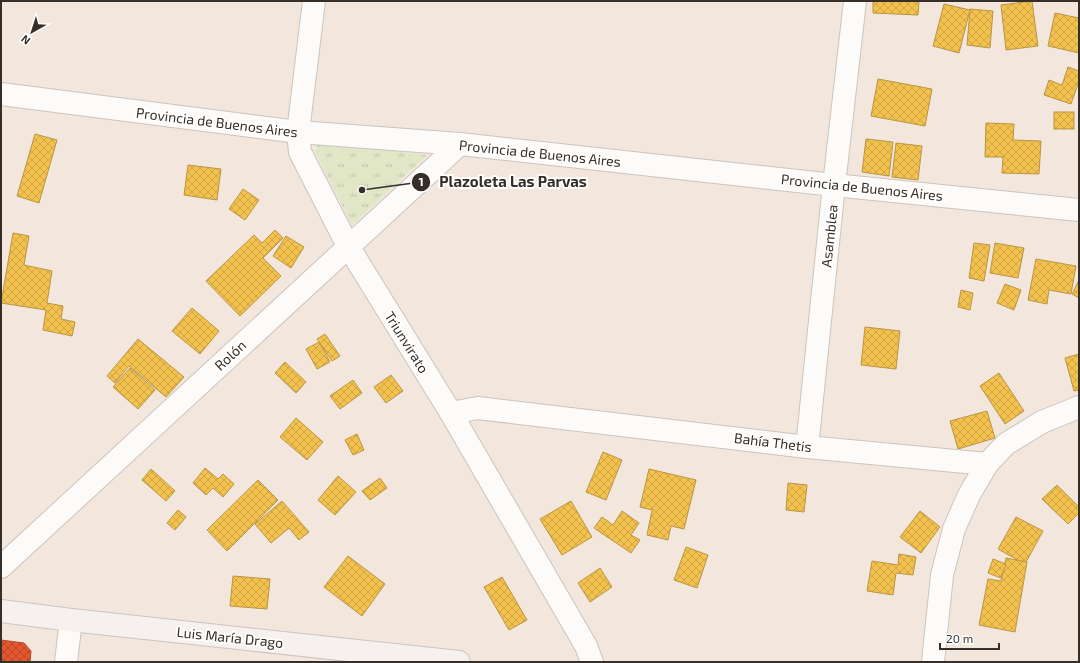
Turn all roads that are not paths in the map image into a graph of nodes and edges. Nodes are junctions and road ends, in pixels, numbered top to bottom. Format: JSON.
{"nodes":[{"id":1,"x":314,"y":1,"type":"edge"},
{"id":2,"x":855,"y":1,"type":"edge"},
{"id":3,"x":1,"y":94,"type":"edge"},
{"id":4,"x":298,"y":132,"type":"junction"},
{"id":5,"x":460,"y":144,"type":"junction"},
{"id":6,"x":834,"y":185,"type":"junction"},
{"id":7,"x":1079,"y":210,"type":"edge"},
{"id":8,"x":348,"y":246,"type":"junction"},
{"id":9,"x":1079,"y":407,"type":"edge"},
{"id":10,"x":451,"y":414,"type":"junction"},
{"id":11,"x":807,"y":447,"type":"junction"},
{"id":12,"x":987,"y":464,"type":"junction"},
{"id":13,"x":1,"y":567,"type":"edge"},
{"id":14,"x":1,"y":611,"type":"edge"},
{"id":15,"x":71,"y":620,"type":"junction"},
{"id":16,"x":66,"y":662,"type":"edge"},
{"id":17,"x":459,"y":662,"type":"edge"},
{"id":18,"x":592,"y":662,"type":"edge"},
{"id":19,"x":933,"y":662,"type":"edge"}],
"edges":[{"from":1,"to":4,"type":"street","name":"Triunvirato"},
{"from":2,"to":6,"type":"street","name":"Asamblea"},
{"from":3,"to":4,"type":"street","name":"Provincia de Buenos Aires"},
{"from":4,"to":5,"type":"street","name":"Provincia de Buenos Aires"},
{"from":4,"to":8,"type":"street","name":"Triunvirato"},
{"from":5,"to":6,"type":"street","name":"Provincia de Buenos Aires"},
{"from":5,"to":8,"type":"street","name":"Rolón"},
{"from":6,"to":7,"type":"street","name":"Provincia de Buenos Aires"},
{"from":6,"to":11,"type":"street","name":"Asamblea"},
{"from":8,"to":10,"type":"street","name":"Triunvirato"},
{"from":8,"to":13,"type":"street","name":"Rolón"},
{"from":9,"to":12,"type":"street"},
{"from":10,"to":11,"type":"street","name":"Bahía Thetis"},
{"from":10,"to":18,"type":"street","name":"Triunvirato"},
{"from":11,"to":12,"type":"street","name":"Bahía Thetis"},
{"from":12,"to":19,"type":"street"},
{"from":14,"to":15,"type":"main road","name":"Luis María Drago"},
{"from":15,"to":16,"type":"street"},
{"from":15,"to":17,"type":"main road","name":"Luis María Drago"}]}
